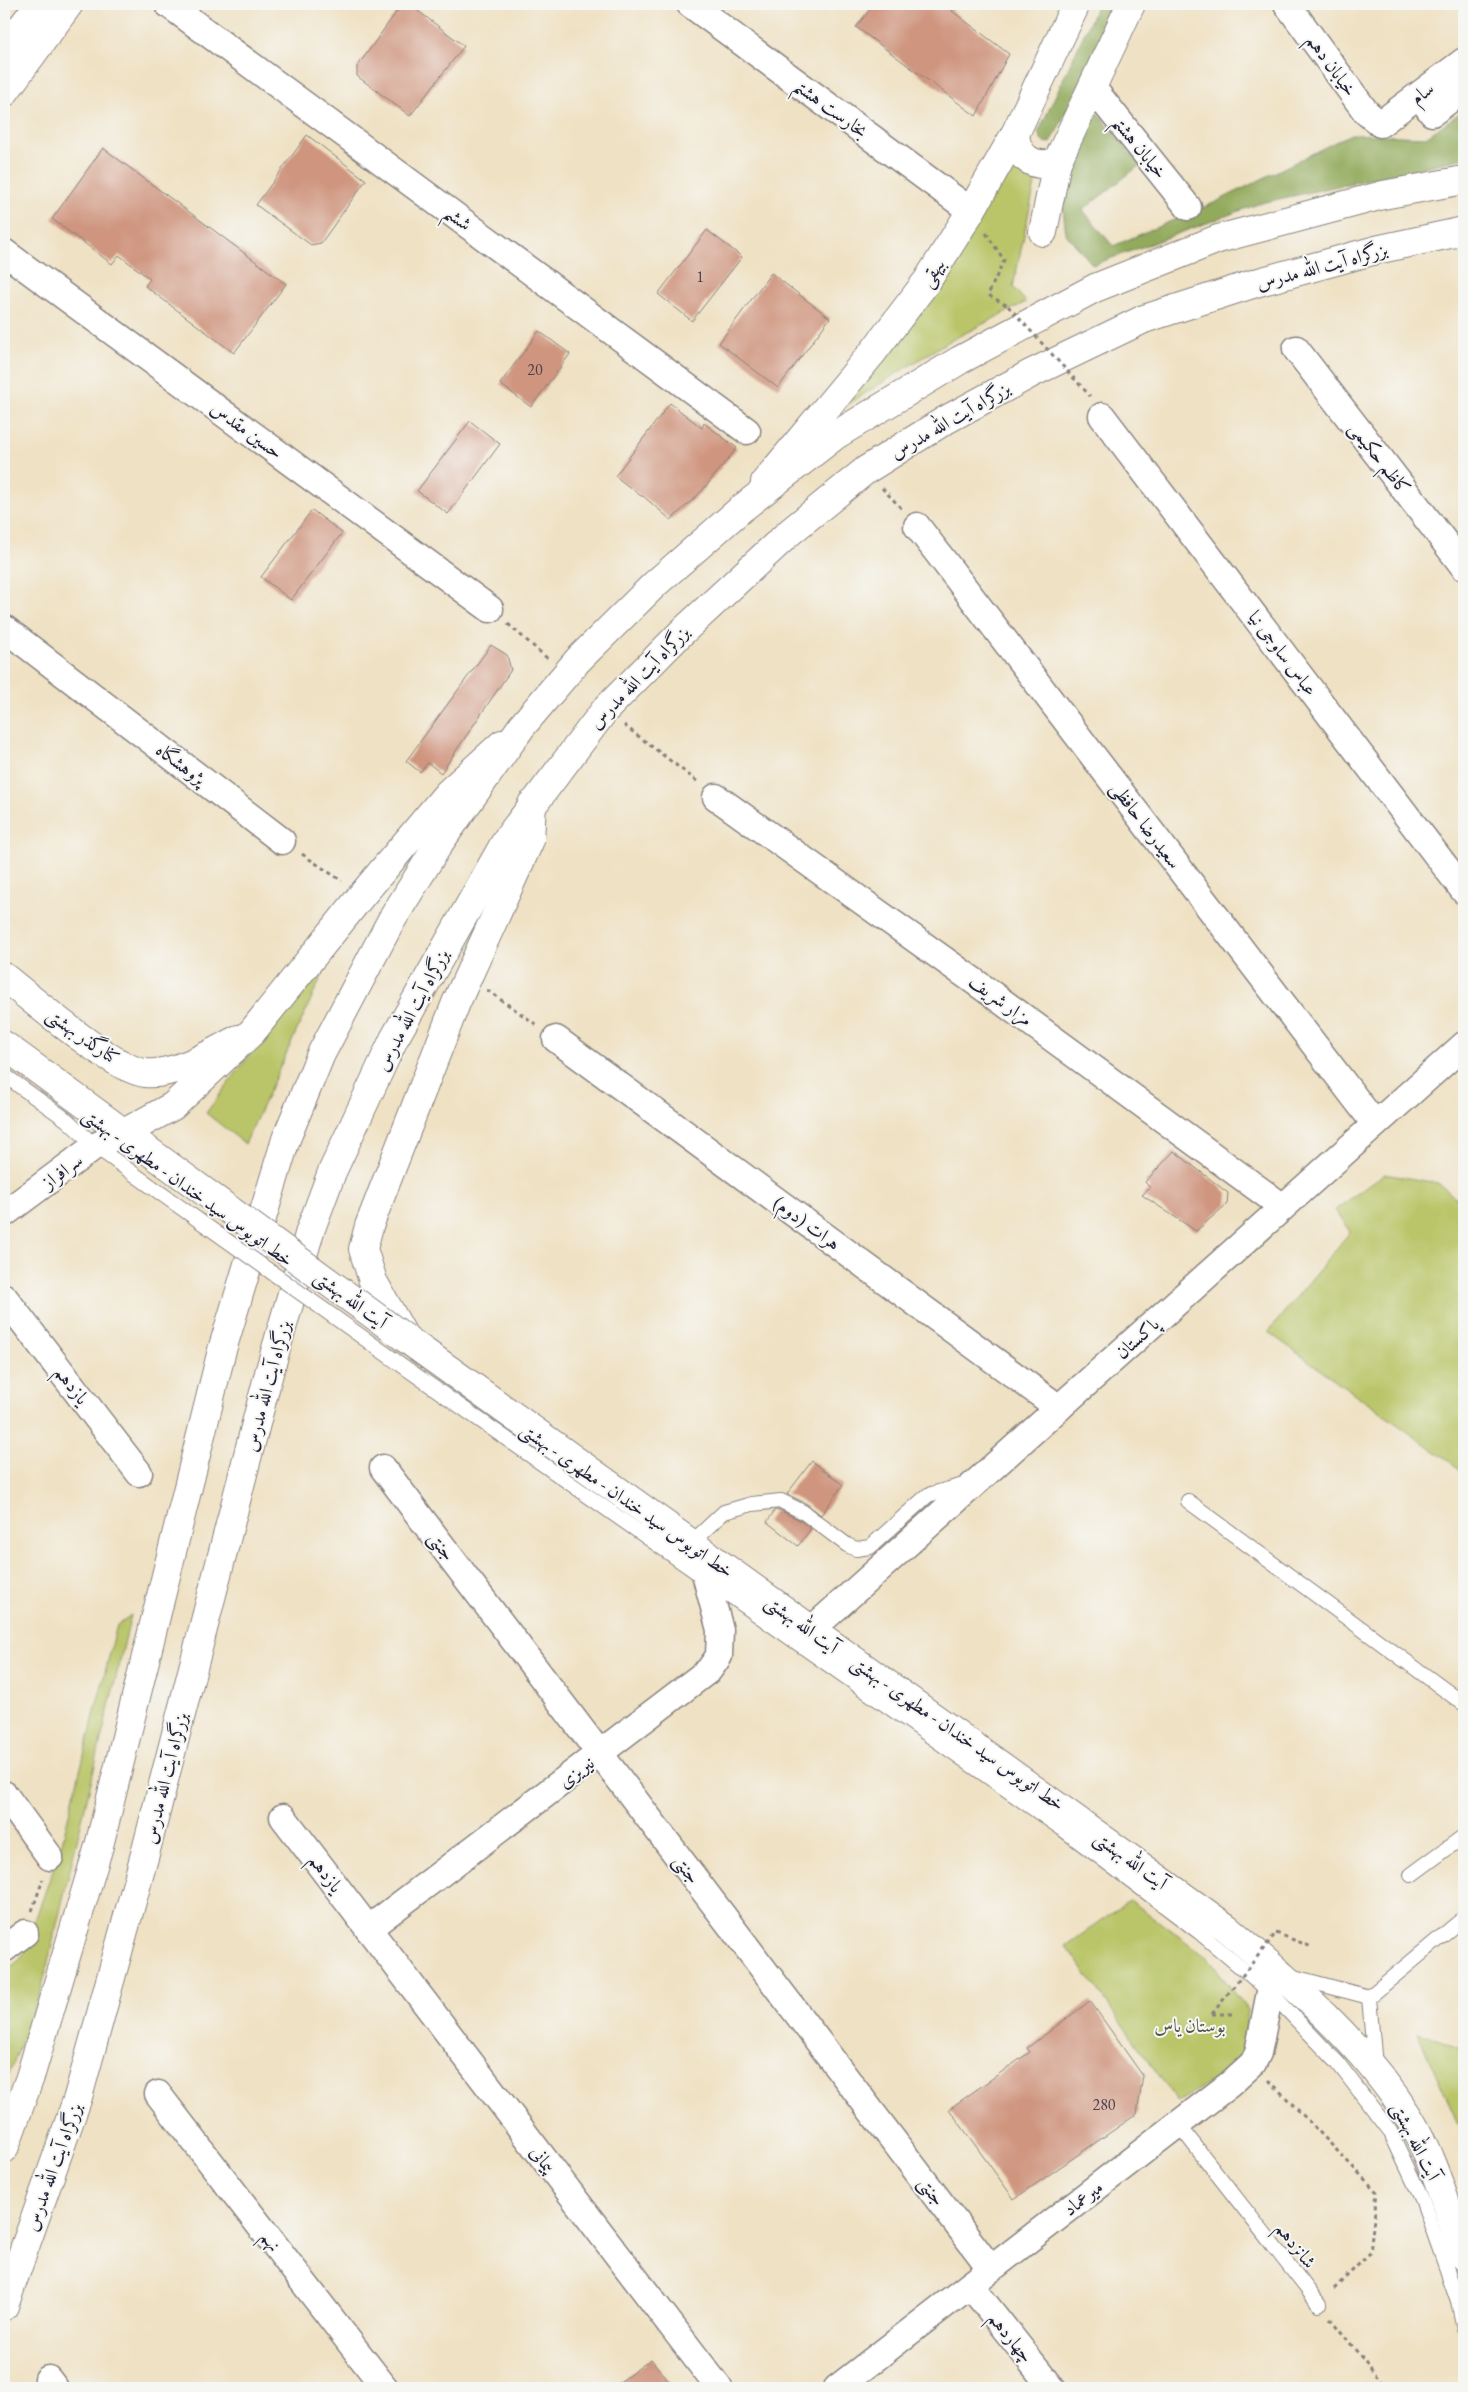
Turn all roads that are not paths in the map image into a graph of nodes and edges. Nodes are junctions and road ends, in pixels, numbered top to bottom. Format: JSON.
{"nodes":[{"id":1,"x":39,"y":4,"type":"edge"},
{"id":2,"x":69,"y":4,"type":"edge"},
{"id":3,"x":168,"y":4,"type":"edge"},
{"id":4,"x":690,"y":4,"type":"edge"},
{"id":5,"x":1076,"y":4,"type":"edge"},
{"id":6,"x":1131,"y":4,"type":"edge"},
{"id":7,"x":1287,"y":4,"type":"edge"},
{"id":8,"x":4,"y":51,"type":"edge"},
{"id":9,"x":1464,"y":61,"type":"edge"},
{"id":10,"x":1092,"y":87,"type":"junction"},
{"id":11,"x":1464,"y":89,"type":"edge"},
{"id":12,"x":4,"y":93,"type":"edge"},
{"id":13,"x":1426,"y":104,"type":"junction"},
{"id":14,"x":1380,"y":124,"type":"joint"},
{"id":15,"x":1015,"y":134,"type":"junction"},
{"id":16,"x":1057,"y":162,"type":"junction"},
{"id":17,"x":1464,"y":180,"type":"edge"},
{"id":18,"x":1188,"y":207,"type":"dead end"},
{"id":19,"x":971,"y":212,"type":"junction"},
{"id":20,"x":1464,"y":231,"type":"edge"},
{"id":21,"x":1043,"y":232,"type":"dead end"},
{"id":22,"x":4,"y":252,"type":"edge"},
{"id":23,"x":1296,"y":349,"type":"dead end"},
{"id":24,"x":1096,"y":406,"type":"road end"},
{"id":25,"x":747,"y":431,"type":"dead end"},
{"id":26,"x":741,"y":509,"type":"junction"},
{"id":27,"x":917,"y":526,"type":"road end"},
{"id":28,"x":1464,"y":567,"type":"edge"},
{"id":29,"x":490,"y":609,"type":"road end"},
{"id":30,"x":4,"y":628,"type":"edge"},
{"id":31,"x":522,"y":726,"type":"junction"},
{"id":32,"x":716,"y":796,"type":"road end"},
{"id":33,"x":532,"y":804,"type":"junction"},
{"id":34,"x":282,"y":841,"type":"road end"},
{"id":35,"x":1464,"y":891,"type":"edge"},
{"id":36,"x":4,"y":977,"type":"edge"},
{"id":37,"x":252,"y":1032,"type":"junction"},
{"id":38,"x":556,"y":1039,"type":"road end"},
{"id":39,"x":4,"y":1045,"type":"edge"},
{"id":40,"x":1464,"y":1045,"type":"edge"},
{"id":41,"x":4,"y":1075,"type":"edge"},
{"id":42,"x":1375,"y":1124,"type":"junction"},
{"id":43,"x":124,"y":1133,"type":"junction"},
{"id":44,"x":95,"y":1146,"type":"junction"},
{"id":45,"x":1284,"y":1207,"type":"junction"},
{"id":46,"x":4,"y":1214,"type":"edge"},
{"id":47,"x":4,"y":1298,"type":"edge"},
{"id":48,"x":399,"y":1348,"type":"junction"},
{"id":49,"x":1059,"y":1408,"type":"junction"},
{"id":50,"x":383,"y":1468,"type":"dead end"},
{"id":51,"x":139,"y":1473,"type":"dead end"},
{"id":52,"x":977,"y":1481,"type":"junction"},
{"id":53,"x":1188,"y":1501,"type":"dead end"},
{"id":54,"x":694,"y":1547,"type":"junction"},
{"id":55,"x":709,"y":1581,"type":"junction"},
{"id":56,"x":810,"y":1630,"type":"junction"},
{"id":57,"x":1464,"y":1704,"type":"edge"},
{"id":58,"x":600,"y":1754,"type":"junction"},
{"id":59,"x":4,"y":1794,"type":"edge"},
{"id":60,"x":283,"y":1817,"type":"dead end"},
{"id":61,"x":1464,"y":1836,"type":"edge"},
{"id":62,"x":50,"y":1857,"type":"road end"},
{"id":63,"x":1411,"y":1875,"type":"dead end"},
{"id":64,"x":1464,"y":1918,"type":"edge"},
{"id":65,"x":368,"y":1929,"type":"junction"},
{"id":66,"x":25,"y":1933,"type":"road end"},
{"id":67,"x":4,"y":1949,"type":"edge"},
{"id":68,"x":1275,"y":1982,"type":"junction"},
{"id":69,"x":1370,"y":1997,"type":"junction"},
{"id":70,"x":1375,"y":2071,"type":"junction"},
{"id":71,"x":158,"y":2094,"type":"dead end"},
{"id":72,"x":1178,"y":2124,"type":"junction"},
{"id":73,"x":4,"y":2149,"type":"edge"},
{"id":74,"x":1464,"y":2257,"type":"edge"},
{"id":75,"x":991,"y":2269,"type":"junction"},
{"id":76,"x":970,"y":2286,"type":"junction"},
{"id":77,"x":1318,"y":2304,"type":"road end"},
{"id":78,"x":4,"y":2306,"type":"edge"},
{"id":79,"x":1464,"y":2328,"type":"edge"},
{"id":80,"x":385,"y":2388,"type":"edge"},
{"id":81,"x":718,"y":2388,"type":"edge"},
{"id":82,"x":837,"y":2388,"type":"edge"},
{"id":83,"x":1052,"y":2388,"type":"edge"}],
"edges":[{"from":1,"to":8,"type":"main road"},
{"from":2,"to":12,"type":"main road"},
{"from":3,"to":25,"type":"street","name":"ششم"},
{"from":4,"to":19,"type":"street","name":"بخارست هشتم"},
{"from":5,"to":15,"type":"main road","name":"بیهقی"},
{"from":6,"to":10,"type":"main road"},
{"from":7,"to":14,"type":"street","name":"خیابان دهم"},
{"from":9,"to":13,"type":"street","name":"سام"},
{"from":10,"to":16,"type":"main road"},
{"from":10,"to":18,"type":"street","name":"خیابان هشتم"},
{"from":11,"to":13,"type":"street"},
{"from":13,"to":14,"type":"street","name":"سام"},
{"from":15,"to":16,"type":"main road"},
{"from":15,"to":19,"type":"main road","name":"بیهقی"},
{"from":16,"to":21,"type":"main road"},
{"from":17,"to":26,"type":"main road"},
{"from":19,"to":26,"type":"main road","name":"بیهقی"},
{"from":20,"to":33,"type":"main road","name":"بزرگراه آیت الله مدرس"},
{"from":22,"to":29,"type":"street","name":"حسین مقدس"},
{"from":23,"to":28,"type":"street","name":"کاظم حکیمی"},
{"from":24,"to":35,"type":"street","name":"عباس ساوجی نیا"},
{"from":26,"to":31,"type":"main road"},
{"from":27,"to":42,"type":"street","name":"سعیدرضا حافظی"},
{"from":30,"to":34,"type":"street","name":"پژوهشگاه"},
{"from":31,"to":37,"type":"main road"},
{"from":31,"to":73,"type":"main road"},
{"from":32,"to":45,"type":"street","name":"مزار شریف"},
{"from":33,"to":48,"type":"main road"},
{"from":33,"to":78,"type":"main road","name":"بزرگراه آیت الله مدرس"},
{"from":36,"to":37,"type":"main road","name":"کنارگذر بهشتی"},
{"from":37,"to":43,"type":"main road"},
{"from":38,"to":49,"type":"street","name":"هرات (دوم)"},
{"from":39,"to":43,"type":"main road","name":"آیت الله بهشتی"},
{"from":40,"to":42,"type":"street","name":"پاکستان"},
{"from":41,"to":44,"type":"lane","name":"خط اتوبوس سید خندان - مطهری - بهشتی"},
{"from":42,"to":45,"type":"street","name":"پاکستان"},
{"from":43,"to":44,"type":"street","name":"سرافراز"},
{"from":43,"to":48,"type":"main road","name":"آیت الله بهشتی","bridge":true},
{"from":44,"to":46,"type":"street","name":"سرافراز"},
{"from":44,"to":48,"type":"lane","name":"خط اتوبوس سید خندان - مطهری - بهشتی","bridge":true},
{"from":45,"to":49,"type":"street","name":"پاکستان"},
{"from":47,"to":51,"type":"street","name":"یازدهم"},
{"from":48,"to":54,"type":"main road","name":"آیت الله بهشتی"},
{"from":48,"to":55,"type":"lane","name":"خط اتوبوس سید خندان - مطهری - بهشتی"},
{"from":49,"to":52,"type":"street","name":"پاکستان"},
{"from":50,"to":58,"type":"street","name":"جنتی"},
{"from":52,"to":54,"type":"lane"},
{"from":52,"to":56,"type":"street","name":"پاکستان"},
{"from":53,"to":57,"type":"lane"},
{"from":54,"to":55,"type":"street"},
{"from":54,"to":56,"type":"main road","name":"آیت الله بهشتی"},
{"from":55,"to":58,"type":"street","name":"نیریزی"},
{"from":55,"to":68,"type":"lane","name":"خط اتوبوس سید خندان - مطهری - بهشتی"},
{"from":56,"to":68,"type":"main road","name":"آیت الله بهشتی"},
{"from":58,"to":65,"type":"street","name":"نیریزی"},
{"from":58,"to":75,"type":"street","name":"جنتی"},
{"from":59,"to":62,"type":"street"},
{"from":60,"to":65,"type":"street","name":"یازدهم"},
{"from":61,"to":63,"type":"lane"},
{"from":64,"to":69,"type":"lane"},
{"from":65,"to":81,"type":"street","name":"پیمانی"},
{"from":66,"to":67,"type":"street"},
{"from":68,"to":69,"type":"lane"},
{"from":68,"to":70,"type":"main road","name":"آیت الله بهشتی"},
{"from":68,"to":72,"type":"street","name":"میرعماد"},
{"from":68,"to":79,"type":"lane","name":"خط اتوبوس سید خندان - مطهری - بهشتی"},
{"from":69,"to":70,"type":"lane"},
{"from":70,"to":74,"type":"main road","name":"آیت الله بهشتی"},
{"from":71,"to":80,"type":"street","name":"نهم"},
{"from":72,"to":75,"type":"street","name":"میرعماد"},
{"from":72,"to":77,"type":"lane","name":"شانزدهم"},
{"from":75,"to":76,"type":"street","name":"میرعماد"},
{"from":76,"to":82,"type":"street","name":"میرعماد"},
{"from":76,"to":83,"type":"street","name":"چهاردهم"}]}
